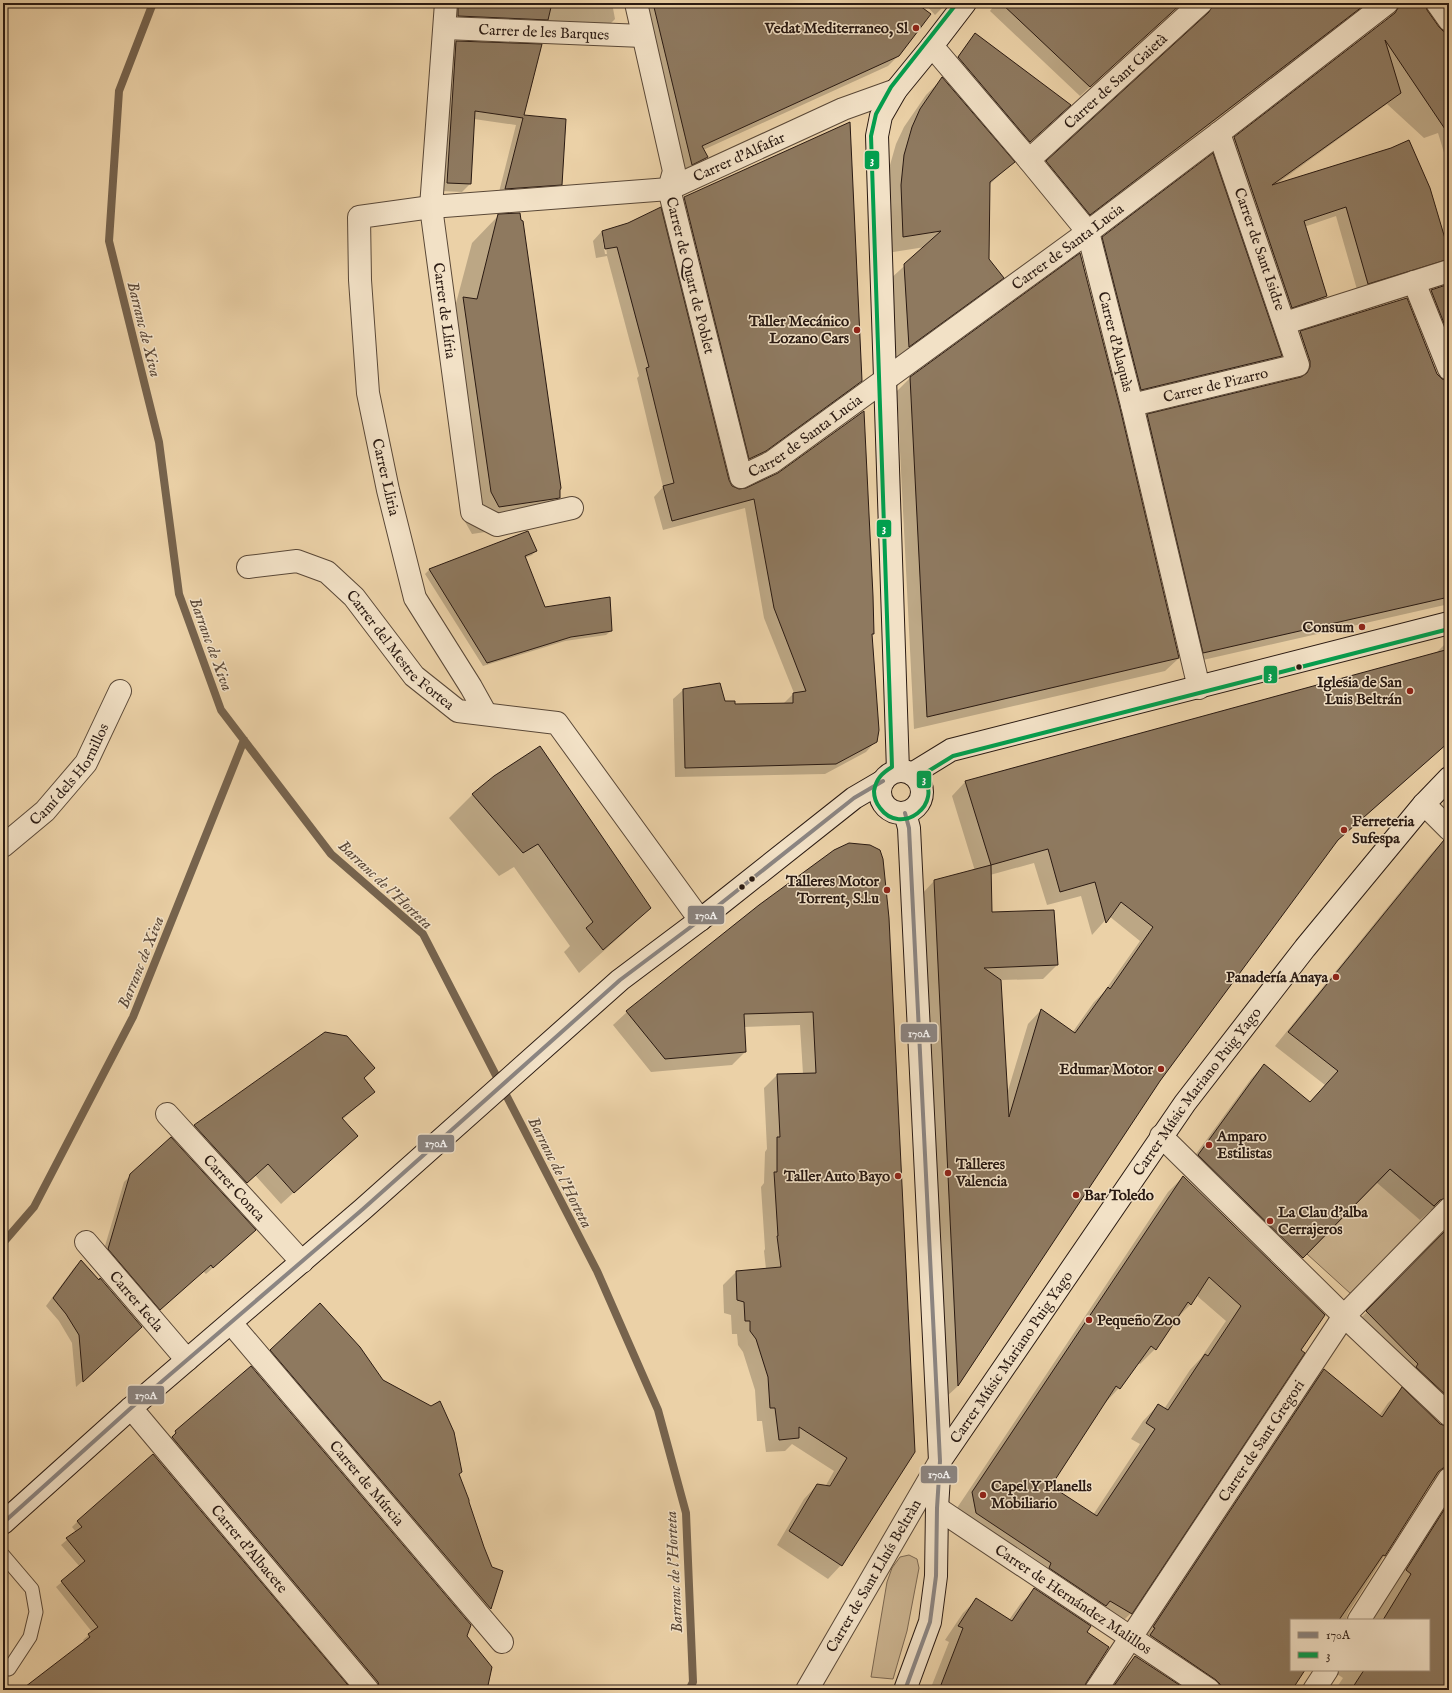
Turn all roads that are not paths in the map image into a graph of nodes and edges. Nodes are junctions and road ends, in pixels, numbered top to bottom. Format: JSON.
{"nodes":[{"id":1,"x":446,"y":3,"type":"edge"},
{"id":2,"x":636,"y":3,"type":"edge"},
{"id":3,"x":964,"y":3,"type":"edge"},
{"id":4,"x":1201,"y":3,"type":"edge"},
{"id":5,"x":1387,"y":3,"type":"edge"},
{"id":6,"x":1437,"y":3,"type":"edge"},
{"id":7,"x":1449,"y":20,"type":"edge"},
{"id":8,"x":445,"y":28,"type":"junction"},
{"id":9,"x":643,"y":36,"type":"junction"},
{"id":10,"x":932,"y":46,"type":"junction"},
{"id":11,"x":896,"y":90,"type":"junction"},
{"id":12,"x":1220,"y":133,"type":"junction"},
{"id":13,"x":1029,"y":160,"type":"junction"},
{"id":14,"x":669,"y":188,"type":"junction"},
{"id":15,"x":431,"y":207,"type":"junction"},
{"id":16,"x":359,"y":217,"type":"joint"},
{"id":17,"x":1088,"y":232,"type":"junction"},
{"id":18,"x":1449,"y":271,"type":"edge"},
{"id":19,"x":1414,"y":282,"type":"junction"},
{"id":20,"x":1285,"y":323,"type":"junction"},
{"id":21,"x":1298,"y":365,"type":"joint"},
{"id":22,"x":1449,"y":369,"type":"edge"},
{"id":23,"x":886,"y":378,"type":"junction"},
{"id":24,"x":1132,"y":405,"type":"junction"},
{"id":25,"x":741,"y":477,"type":"joint"},
{"id":26,"x":572,"y":508,"type":"dead end"},
{"id":27,"x":248,"y":567,"type":"dead end"},
{"id":28,"x":1449,"y":624,"type":"edge"},
{"id":29,"x":1199,"y":688,"type":"junction"},
{"id":30,"x":120,"y":691,"type":"dead end"},
{"id":31,"x":486,"y":714,"type":"junction"},
{"id":32,"x":898,"y":775,"type":"junction"},
{"id":33,"x":1449,"y":778,"type":"edge"},
{"id":34,"x":1424,"y":804,"type":"junction"},
{"id":35,"x":905,"y":813,"type":"junction"},
{"id":36,"x":1449,"y":829,"type":"edge"},
{"id":37,"x":3,"y":846,"type":"edge"},
{"id":38,"x":700,"y":920,"type":"junction"},
{"id":39,"x":168,"y":1114,"type":"dead end"},
{"id":40,"x":1161,"y":1136,"type":"junction"},
{"id":41,"x":1449,"y":1209,"type":"edge"},
{"id":42,"x":86,"y":1242,"type":"dead end"},
{"id":43,"x":302,"y":1262,"type":"junction"},
{"id":44,"x":1344,"y":1316,"type":"junction"},
{"id":45,"x":231,"y":1323,"type":"junction"},
{"id":46,"x":188,"y":1360,"type":"junction"},
{"id":47,"x":132,"y":1408,"type":"junction"},
{"id":48,"x":1449,"y":1415,"type":"edge"},
{"id":49,"x":940,"y":1461,"type":"junction"},
{"id":50,"x":1449,"y":1480,"type":"edge"},
{"id":51,"x":937,"y":1508,"type":"junction"},
{"id":52,"x":3,"y":1523,"type":"edge"},
{"id":53,"x":3,"y":1555,"type":"edge"},
{"id":54,"x":1360,"y":1619,"type":"edge"},
{"id":55,"x":1131,"y":1637,"type":"junction"},
{"id":56,"x":502,"y":1642,"type":"dead end"},
{"id":57,"x":9,"y":1669,"type":"dead end"},
{"id":58,"x":1326,"y":1671,"type":"edge"},
{"id":59,"x":368,"y":1690,"type":"edge"},
{"id":60,"x":807,"y":1690,"type":"edge"},
{"id":61,"x":905,"y":1690,"type":"edge"},
{"id":62,"x":1096,"y":1690,"type":"edge"},
{"id":63,"x":1209,"y":1690,"type":"edge"},
{"id":64,"x":1314,"y":1690,"type":"edge"}],
"edges":[{"from":1,"to":8,"type":"street","name":"Carrer de Llíria"},
{"from":2,"to":9,"type":"street","name":"Carrer de Quart de Poblet"},
{"from":3,"to":10,"type":"street"},
{"from":4,"to":13,"type":"street","name":"Carrer de Sant Gaietà"},
{"from":5,"to":12,"type":"street","name":"Carrer de Santa Lucia"},
{"from":6,"to":7,"type":"street"},
{"from":8,"to":9,"type":"street","name":"Carrer de les Barques"},
{"from":8,"to":15,"type":"street","name":"Carrer de Llíria"},
{"from":9,"to":14,"type":"street","name":"Carrer de Quart de Poblet"},
{"from":10,"to":11,"type":"street"},
{"from":10,"to":13,"type":"street","name":"Carrer d'Alaquàs"},
{"from":11,"to":14,"type":"street","name":"Carrer d'Alfafar"},
{"from":11,"to":23,"type":"street"},
{"from":12,"to":17,"type":"street","name":"Carrer de Santa Lucia"},
{"from":12,"to":20,"type":"street","name":"Carrer de Sant Isidre"},
{"from":13,"to":17,"type":"street","name":"Carrer d'Alaquàs"},
{"from":14,"to":15,"type":"street","name":"Carrer d'Alfafar"},
{"from":14,"to":25,"type":"street","name":"Carrer de Quart de Poblet"},
{"from":15,"to":16,"type":"street","name":"Carrer d'Alfafar"},
{"from":15,"to":26,"type":"street","name":"Carrer de Llíria"},
{"from":16,"to":31,"type":"street","name":"Carrer Lliria"},
{"from":17,"to":23,"type":"street","name":"Carrer de Santa Lucia"},
{"from":17,"to":24,"type":"street","name":"Carrer d'Alaquàs"},
{"from":18,"to":19,"type":"street"},
{"from":19,"to":20,"type":"street"},
{"from":19,"to":22,"type":"street"},
{"from":20,"to":21,"type":"street","name":"Carrer de Sant Isidre"},
{"from":21,"to":24,"type":"street","name":"Carrer de Pizarro"},
{"from":23,"to":25,"type":"street","name":"Carrer de Santa Lucia"},
{"from":23,"to":32,"type":"street"},
{"from":24,"to":29,"type":"street","name":"Carrer d'Alaquàs"},
{"from":27,"to":31,"type":"street","name":"Carrer del Mestre Fortea"},
{"from":28,"to":29,"type":"street"},
{"from":29,"to":32,"type":"street"},
{"from":30,"to":37,"type":"street","name":"Camí dels Hornillos"},
{"from":31,"to":38,"type":"street","name":"Carrer del Mestre Fortea"},
{"from":32,"to":35,"type":"street"},
{"from":32,"to":35,"type":"street"},
{"from":32,"to":38,"type":"street"},
{"from":33,"to":34,"type":"street","name":"Carrer Músic Mariano Puig Yago"},
{"from":34,"to":36,"type":"street"},
{"from":34,"to":40,"type":"street","name":"Carrer Músic Mariano Puig Yago"},
{"from":35,"to":49,"type":"street"},
{"from":38,"to":43,"type":"street"},
{"from":39,"to":43,"type":"street","name":"Carrer Conca"},
{"from":40,"to":44,"type":"street"},
{"from":40,"to":49,"type":"street","name":"Carrer Músic Mariano Puig Yago"},
{"from":41,"to":44,"type":"street","name":"Carrer de Sant Gregori"},
{"from":42,"to":46,"type":"street","name":"Carrer Iecla"},
{"from":43,"to":45,"type":"street"},
{"from":44,"to":48,"type":"street"},
{"from":44,"to":55,"type":"street","name":"Carrer de Sant Gregori"},
{"from":45,"to":46,"type":"street"},
{"from":45,"to":56,"type":"street","name":"Carrer de Múrcia"},
{"from":46,"to":47,"type":"street"},
{"from":47,"to":52,"type":"street"},
{"from":47,"to":59,"type":"street","name":"Carrer d'Albacete"},
{"from":49,"to":51,"type":"street"},
{"from":49,"to":60,"type":"street","name":"Carrer de Sant Lluís Beltràn"},
{"from":50,"to":54,"type":"street"},
{"from":51,"to":55,"type":"street","name":"Carrer de Hernández Malillos"},
{"from":51,"to":61,"type":"street"},
{"from":53,"to":57,"type":"lane"},
{"from":55,"to":62,"type":"street","name":"Carrer de Sant Gregori"},
{"from":55,"to":63,"type":"street","name":"Carrer de Hernández Malillos"},
{"from":58,"to":64,"type":"street"}]}
